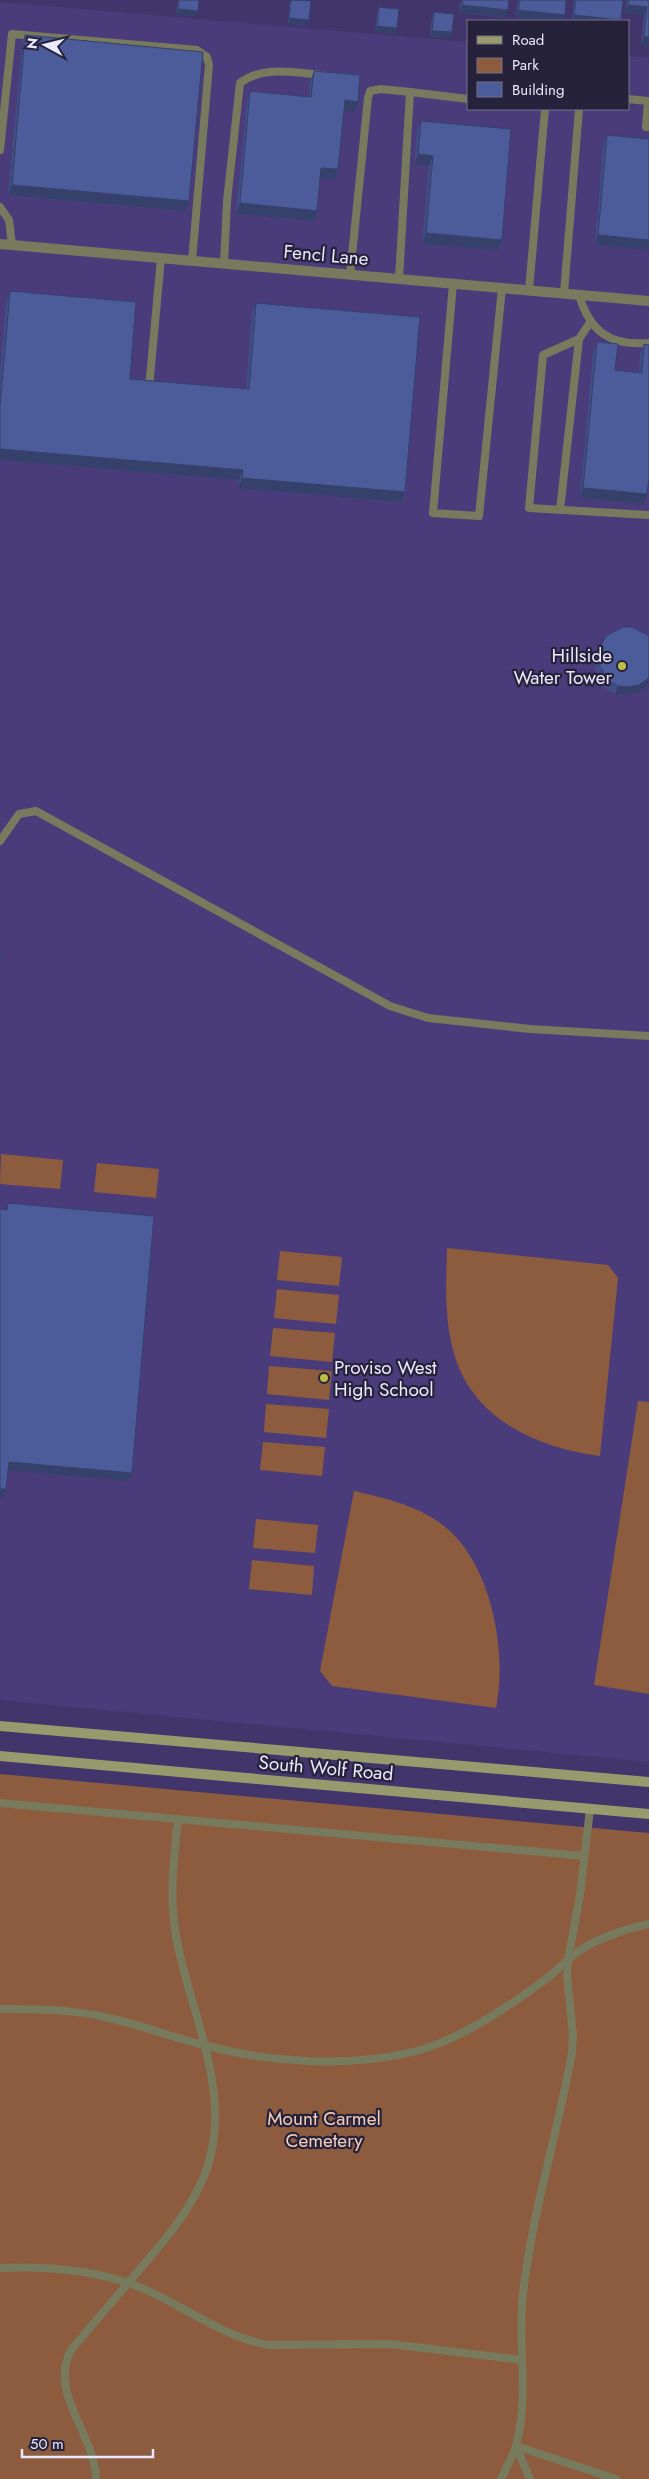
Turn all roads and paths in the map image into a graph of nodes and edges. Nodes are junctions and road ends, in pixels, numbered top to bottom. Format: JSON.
{"nodes":[{"id":1,"x":330,"y":76,"type":"edge"},
{"id":2,"x":410,"y":92,"type":"junction"},
{"id":3,"x":467,"y":99,"type":"edge"},
{"id":4,"x":629,"y":100,"type":"edge"},
{"id":5,"x":545,"y":110,"type":"edge"},
{"id":6,"x":579,"y":110,"type":"edge"},
{"id":7,"x":649,"y":127,"type":"edge"},
{"id":8,"x":0,"y":150,"type":"edge"},
{"id":9,"x":0,"y":207,"type":"edge"},
{"id":10,"x":0,"y":244,"type":"edge"},
{"id":11,"x":12,"y":245,"type":"junction"},
{"id":12,"x":161,"y":258,"type":"junction"},
{"id":13,"x":192,"y":261,"type":"junction"},
{"id":14,"x":224,"y":264,"type":"junction"},
{"id":15,"x":350,"y":275,"type":"junction"},
{"id":16,"x":399,"y":279,"type":"junction"},
{"id":17,"x":453,"y":284,"type":"junction"},
{"id":18,"x":502,"y":288,"type":"junction"},
{"id":19,"x":529,"y":290,"type":"junction"},
{"id":20,"x":564,"y":294,"type":"junction"},
{"id":21,"x":579,"y":295,"type":"junction"},
{"id":22,"x":649,"y":301,"type":"edge"},
{"id":23,"x":591,"y":322,"type":"junction"},
{"id":24,"x":579,"y":339,"type":"junction"},
{"id":25,"x":649,"y":343,"type":"edge"},
{"id":26,"x":149,"y":388,"type":"edge"},
{"id":27,"x":560,"y":510,"type":"junction"},
{"id":28,"x":649,"y":515,"type":"edge"},
{"id":29,"x":0,"y":841,"type":"edge"},
{"id":30,"x":649,"y":1036,"type":"edge"},
{"id":31,"x":0,"y":1726,"type":"edge"},
{"id":32,"x":0,"y":1756,"type":"edge"},
{"id":33,"x":649,"y":1782,"type":"edge"},
{"id":34,"x":0,"y":1803,"type":"edge"},
{"id":35,"x":590,"y":1808,"type":"junction"},
{"id":36,"x":649,"y":1814,"type":"edge"},
{"id":37,"x":178,"y":1819,"type":"junction"},
{"id":38,"x":585,"y":1856,"type":"junction"},
{"id":39,"x":649,"y":1924,"type":"edge"},
{"id":40,"x":568,"y":1960,"type":"junction"},
{"id":41,"x":0,"y":2009,"type":"edge"},
{"id":42,"x":205,"y":2046,"type":"junction"},
{"id":43,"x":0,"y":2268,"type":"edge"},
{"id":44,"x":128,"y":2283,"type":"junction"},
{"id":45,"x":522,"y":2360,"type":"junction"},
{"id":46,"x":516,"y":2446,"type":"junction"},
{"id":47,"x":96,"y":2479,"type":"edge"},
{"id":48,"x":501,"y":2479,"type":"edge"},
{"id":49,"x":530,"y":2479,"type":"edge"},
{"id":50,"x":616,"y":2479,"type":"edge"}],
"edges":[{"from":1,"to":14,"type":"lane"},
{"from":2,"to":3,"type":"lane"},
{"from":2,"to":15,"type":"lane"},
{"from":2,"to":16,"type":"lane"},
{"from":4,"to":7,"type":"lane"},
{"from":5,"to":19,"type":"lane"},
{"from":6,"to":20,"type":"lane"},
{"from":8,"to":13,"type":"lane"},
{"from":9,"to":11,"type":"lane"},
{"from":10,"to":11,"type":"street","name":"Fencl Lane"},
{"from":11,"to":12,"type":"street","name":"Fencl Lane"},
{"from":12,"to":13,"type":"street","name":"Fencl Lane"},
{"from":12,"to":26,"type":"lane"},
{"from":13,"to":14,"type":"street","name":"Fencl Lane"},
{"from":14,"to":15,"type":"street","name":"Fencl Lane"},
{"from":15,"to":16,"type":"street","name":"Fencl Lane"},
{"from":16,"to":17,"type":"street","name":"Fencl Lane"},
{"from":17,"to":18,"type":"street","name":"Fencl Lane"},
{"from":17,"to":18,"type":"lane"},
{"from":18,"to":19,"type":"street","name":"Fencl Lane"},
{"from":19,"to":20,"type":"street","name":"Fencl Lane"},
{"from":20,"to":21,"type":"street","name":"Fencl Lane"},
{"from":21,"to":22,"type":"street","name":"Fencl Lane"},
{"from":21,"to":23,"type":"lane"},
{"from":23,"to":24,"type":"lane"},
{"from":23,"to":25,"type":"lane"},
{"from":24,"to":27,"type":"lane"},
{"from":24,"to":27,"type":"lane"},
{"from":27,"to":28,"type":"lane"},
{"from":29,"to":30,"type":"lane"},
{"from":31,"to":33,"type":"main road","name":"South Wolf Road"},
{"from":32,"to":35,"type":"main road","name":"South Wolf Road"},
{"from":34,"to":37,"type":"lane"},
{"from":35,"to":36,"type":"main road","name":"South Wolf Road"},
{"from":35,"to":38,"type":"lane"},
{"from":37,"to":38,"type":"lane"},
{"from":37,"to":42,"type":"lane"},
{"from":38,"to":40,"type":"lane"},
{"from":39,"to":40,"type":"lane"},
{"from":40,"to":42,"type":"lane"},
{"from":40,"to":45,"type":"lane"},
{"from":41,"to":42,"type":"lane"},
{"from":42,"to":44,"type":"lane"},
{"from":43,"to":44,"type":"lane"},
{"from":44,"to":45,"type":"lane"},
{"from":44,"to":47,"type":"lane"},
{"from":45,"to":46,"type":"lane"},
{"from":46,"to":48,"type":"lane"},
{"from":46,"to":49,"type":"lane"},
{"from":46,"to":50,"type":"lane"}]}
